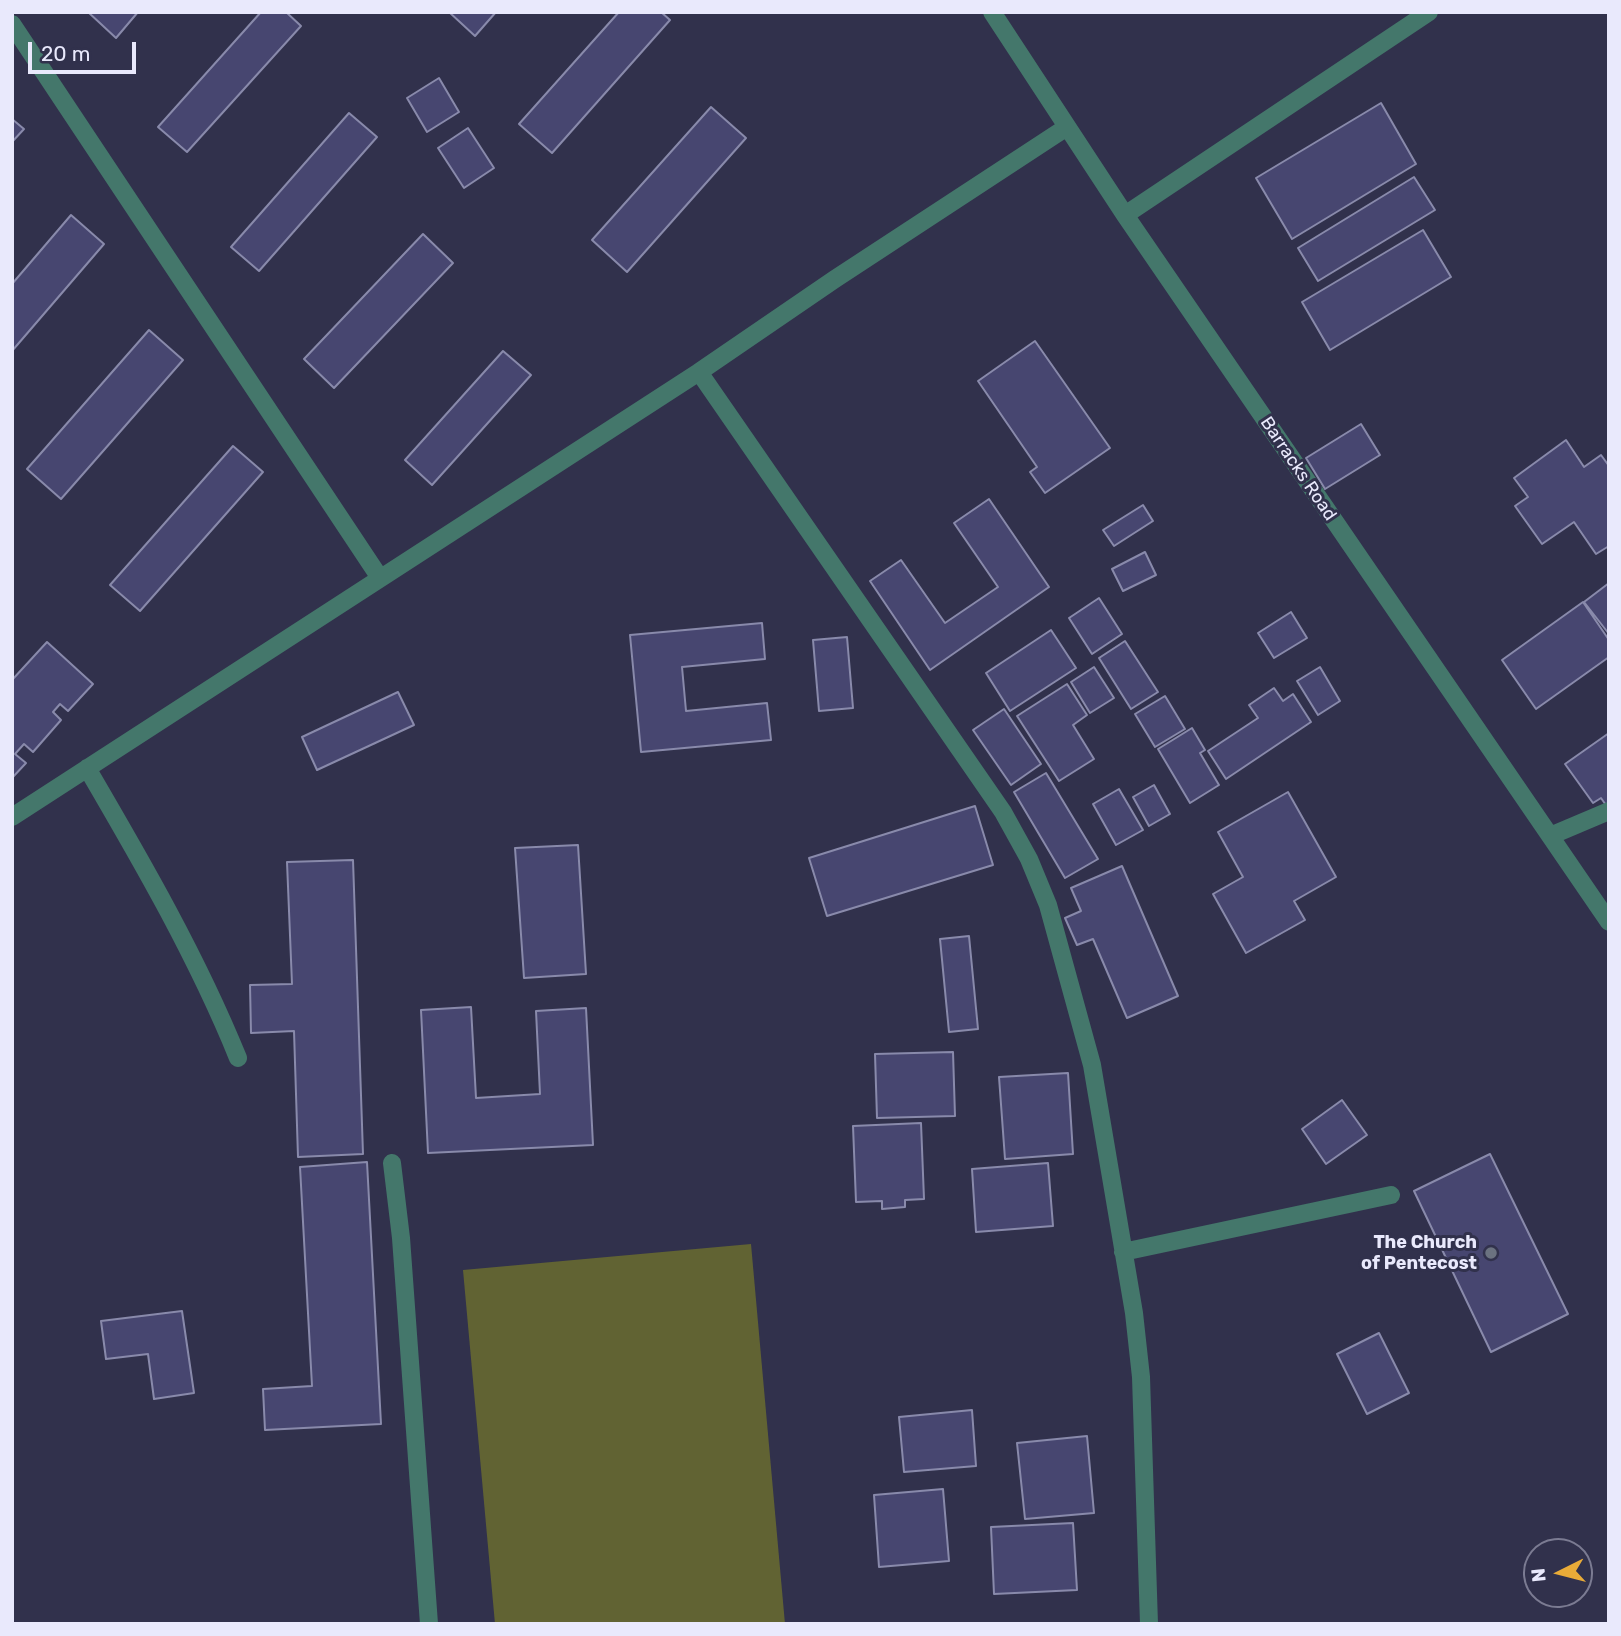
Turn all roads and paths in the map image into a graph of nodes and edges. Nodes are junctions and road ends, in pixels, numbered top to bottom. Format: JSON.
{"nodes":[{"id":1,"x":992,"y":12,"type":"edge"},
{"id":2,"x":1429,"y":12,"type":"edge"},
{"id":3,"x":12,"y":24,"type":"edge"},
{"id":4,"x":1067,"y":127,"type":"junction"},
{"id":5,"x":1125,"y":215,"type":"junction"},
{"id":6,"x":699,"y":372,"type":"junction"},
{"id":7,"x":380,"y":578,"type":"junction"},
{"id":8,"x":87,"y":768,"type":"junction"},
{"id":9,"x":1609,"y":811,"type":"edge"},
{"id":10,"x":12,"y":817,"type":"edge"},
{"id":11,"x":1550,"y":836,"type":"junction"},
{"id":12,"x":1609,"y":922,"type":"edge"},
{"id":13,"x":238,"y":1058,"type":"dead end"},
{"id":14,"x":392,"y":1163,"type":"dead end"},
{"id":15,"x":1391,"y":1195,"type":"dead end"},
{"id":16,"x":1123,"y":1252,"type":"junction"},
{"id":17,"x":429,"y":1624,"type":"edge"},
{"id":18,"x":1149,"y":1624,"type":"edge"}],
"edges":[{"from":1,"to":4,"type":"street","name":"Barracks Road"},
{"from":2,"to":5,"type":"street"},
{"from":3,"to":7,"type":"street"},
{"from":4,"to":5,"type":"street","name":"Barracks Road"},
{"from":4,"to":6,"type":"street"},
{"from":5,"to":11,"type":"street","name":"Barracks Road"},
{"from":6,"to":7,"type":"street"},
{"from":6,"to":16,"type":"street"},
{"from":7,"to":8,"type":"street"},
{"from":8,"to":10,"type":"street"},
{"from":8,"to":13,"type":"street"},
{"from":9,"to":11,"type":"street"},
{"from":11,"to":12,"type":"street","name":"Barracks Road"},
{"from":14,"to":17,"type":"street"},
{"from":15,"to":16,"type":"street"},
{"from":16,"to":18,"type":"street"}]}
